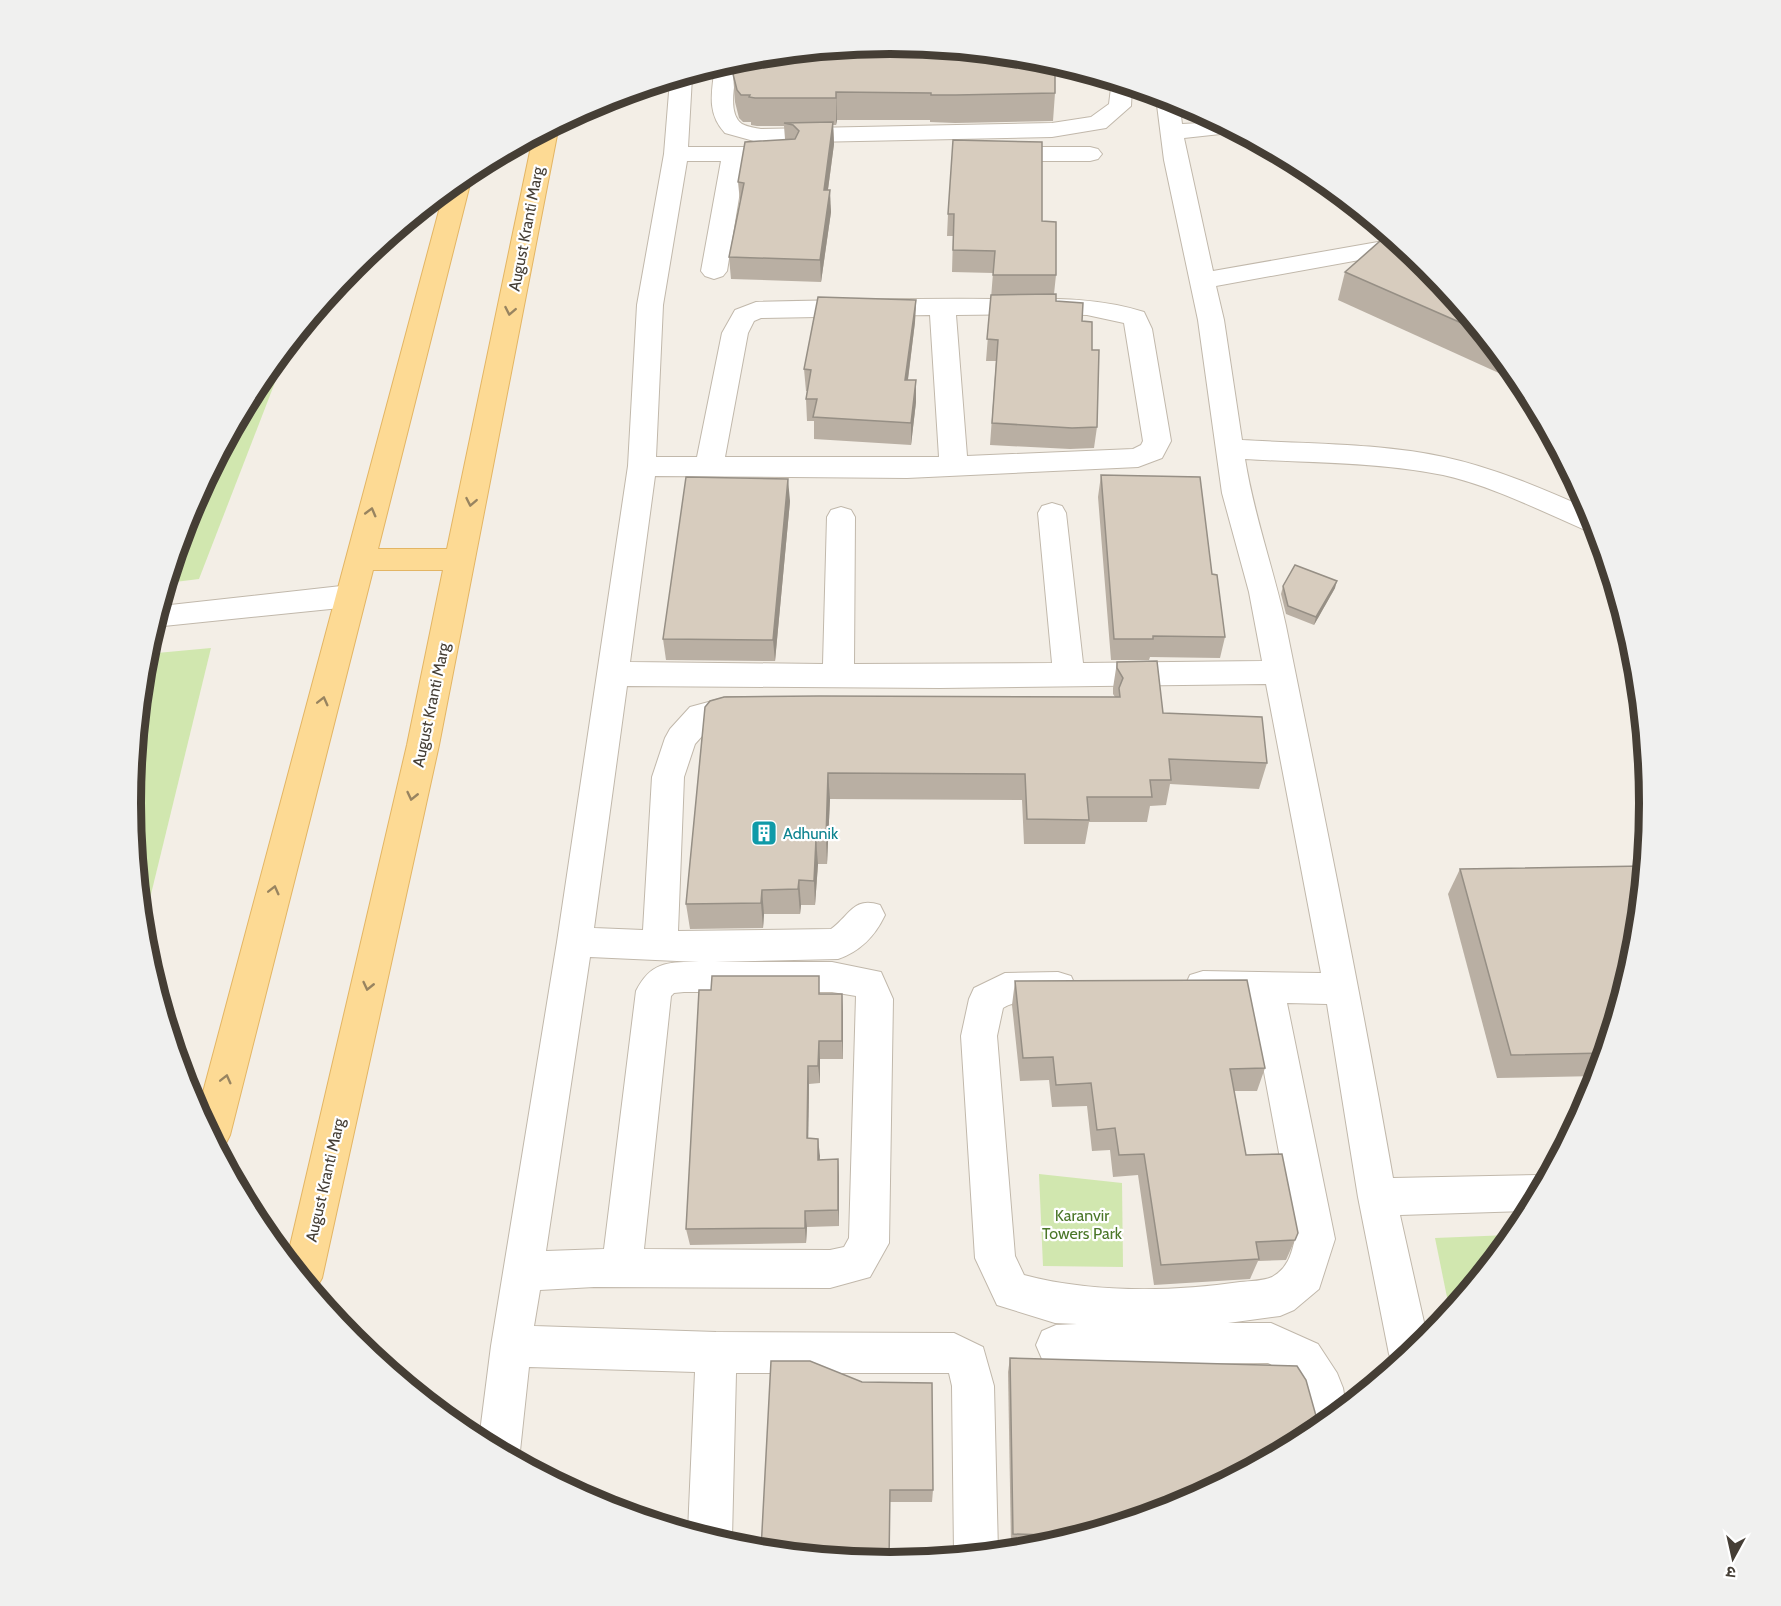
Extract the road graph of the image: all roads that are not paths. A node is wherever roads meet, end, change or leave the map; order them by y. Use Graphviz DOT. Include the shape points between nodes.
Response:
graph roads {
  1 [pos="726,73"];
  2 [pos="680,85"];
  3 [pos="1121,91"];
  4 [pos="1169,108"];
  5 [pos="1217,129"];
  6 [pos="1172,132"];
  7 [pos="544,139"];
  8 [pos="676,154"];
  9 [pos="734,154"];
  10 [pos="1090,154"];
  11 [pos="455,194"];
  12 [pos="1391,247"];
  13 [pos="714,271"];
  14 [pos="1203,280"];
  15 [pos="942,306"];
  16 [pos="1231,449"];
  17 [pos="642,466"];
  18 [pos="954,466"];
  19 [pos="709,467"];
  20 [pos="1052,513"];
  21 [pos="841,517"];
  22 [pos="1583,518"];
  23 [pos="359,559"];
  24 [pos="460,560"];
  25 [pos="350,596"];
  26 [pos="165,617"];
  27 [pos="1278,672"];
  28 [pos="612,674"];
  29 [pos="1069,674"];
  30 [pos="838,676"];
  31 [pos="774,709"];
  32 [pos="868,915"];
  33 [pos="575,942"];
  34 [pos="660,944"];
  35 [pos="1170,986"];
  36 [pos="1266,986"];
  37 [pos="1088,987"];
  38 [pos="1342,989"];
  39 [pos="214,1123"];
  40 [pos="1529,1193"];
  41 [pos="1377,1197"];
  42 [pos="622,1268"];
  43 [pos="304,1269"];
  44 [pos="523,1271"];
  45 [pos="1408,1344"];
  46 [pos="1056,1345"];
  47 [pos="511,1346"];
  48 [pos="716,1352"];
  49 [pos="1326,1412"];
  50 [pos="500,1442"];
  51 [pos="710,1529"];
  52 [pos="976,1547"];
  1 -- 3 [label="street" via="722,110 728,123 761,136 1063,128 1098,123 1120,106"];
  2 -- 8 [label="street"];
  4 -- 6 [label="street"];
  5 -- 6 [label="street"];
  6 -- 14 [label="street"];
  7 -- 24 [label="main road, August Kranti Marg, one-way"];
  8 -- 9 [label="street"];
  8 -- 17 [label="street" via="650,305"];
  9 -- 10 [label="street"];
  9 -- 13 [label="street"];
  23 -- 11 [label="main road, one-way"];
  12 -- 14 [label="street"];
  14 -- 16 [label="street"];
  15 -- 18 [label="street"];
  15 -- 18 [label="street" via="1088,307 1135,318 1157,441 1152,451 1138,458"];
  15 -- 19 [label="street" via="756,310 744,316 735,333"];
  16 -- 22 [label="street" via="1394,459 1443,466 1494,480"];
  16 -- 27 [label="street" via="1236,493 1264,592"];
  17 -- 19 [label="street"];
  17 -- 28 [label="street"];
  18 -- 19 [label="street"];
  20 -- 29 [label="street"];
  21 -- 30 [label="street"];
  23 -- 24 [label="main road"];
  23 -- 25 [label="main road"];
  24 -- 43 [label="main road, August Kranti Marg, one-way" via="423,745"];
  25 -- 26 [label="street"];
  39 -- 25 [label="main road, one-way"];
  27 -- 29 [label="street"];
  27 -- 38 [label="street"];
  28 -- 30 [label="street"];
  28 -- 33 [label="street"];
  29 -- 30 [label="street"];
  31 -- 34 [label="street" via="728,709 701,716 681,738 668,777"];
  32 -- 34 [label="street" via="857,930 838,944"];
  33 -- 34 [label="street"];
  33 -- 44 [label="street"];
  35 -- 36 [label="street"];
  36 -- 37 [label="street" via="1315,1239 1305,1275 1280,1296 1217,1305 1118,1308 1055,1303 1011,1291 995,1258 979,1036 987,999 1005,988"];
  36 -- 38 [label="street"];
  38 -- 41 [label="street"];
  40 -- 41 [label="street"];
  41 -- 45 [label="street"];
  42 -- 42 [label="street" via="830,1269 856,1263 869,1244 876,999 868,983 832,977 664,979 654,991"];
  42 -- 44 [label="street"];
  44 -- 47 [label="street"];
  46 -- 49 [label="street" via="1271,1342 1303,1359 1322,1388"];
  47 -- 48 [label="street"];
  47 -- 50 [label="street"];
  48 -- 51 [label="street"];
  48 -- 52 [label="street" via="954,1353 968,1362 973,1386"];
}
